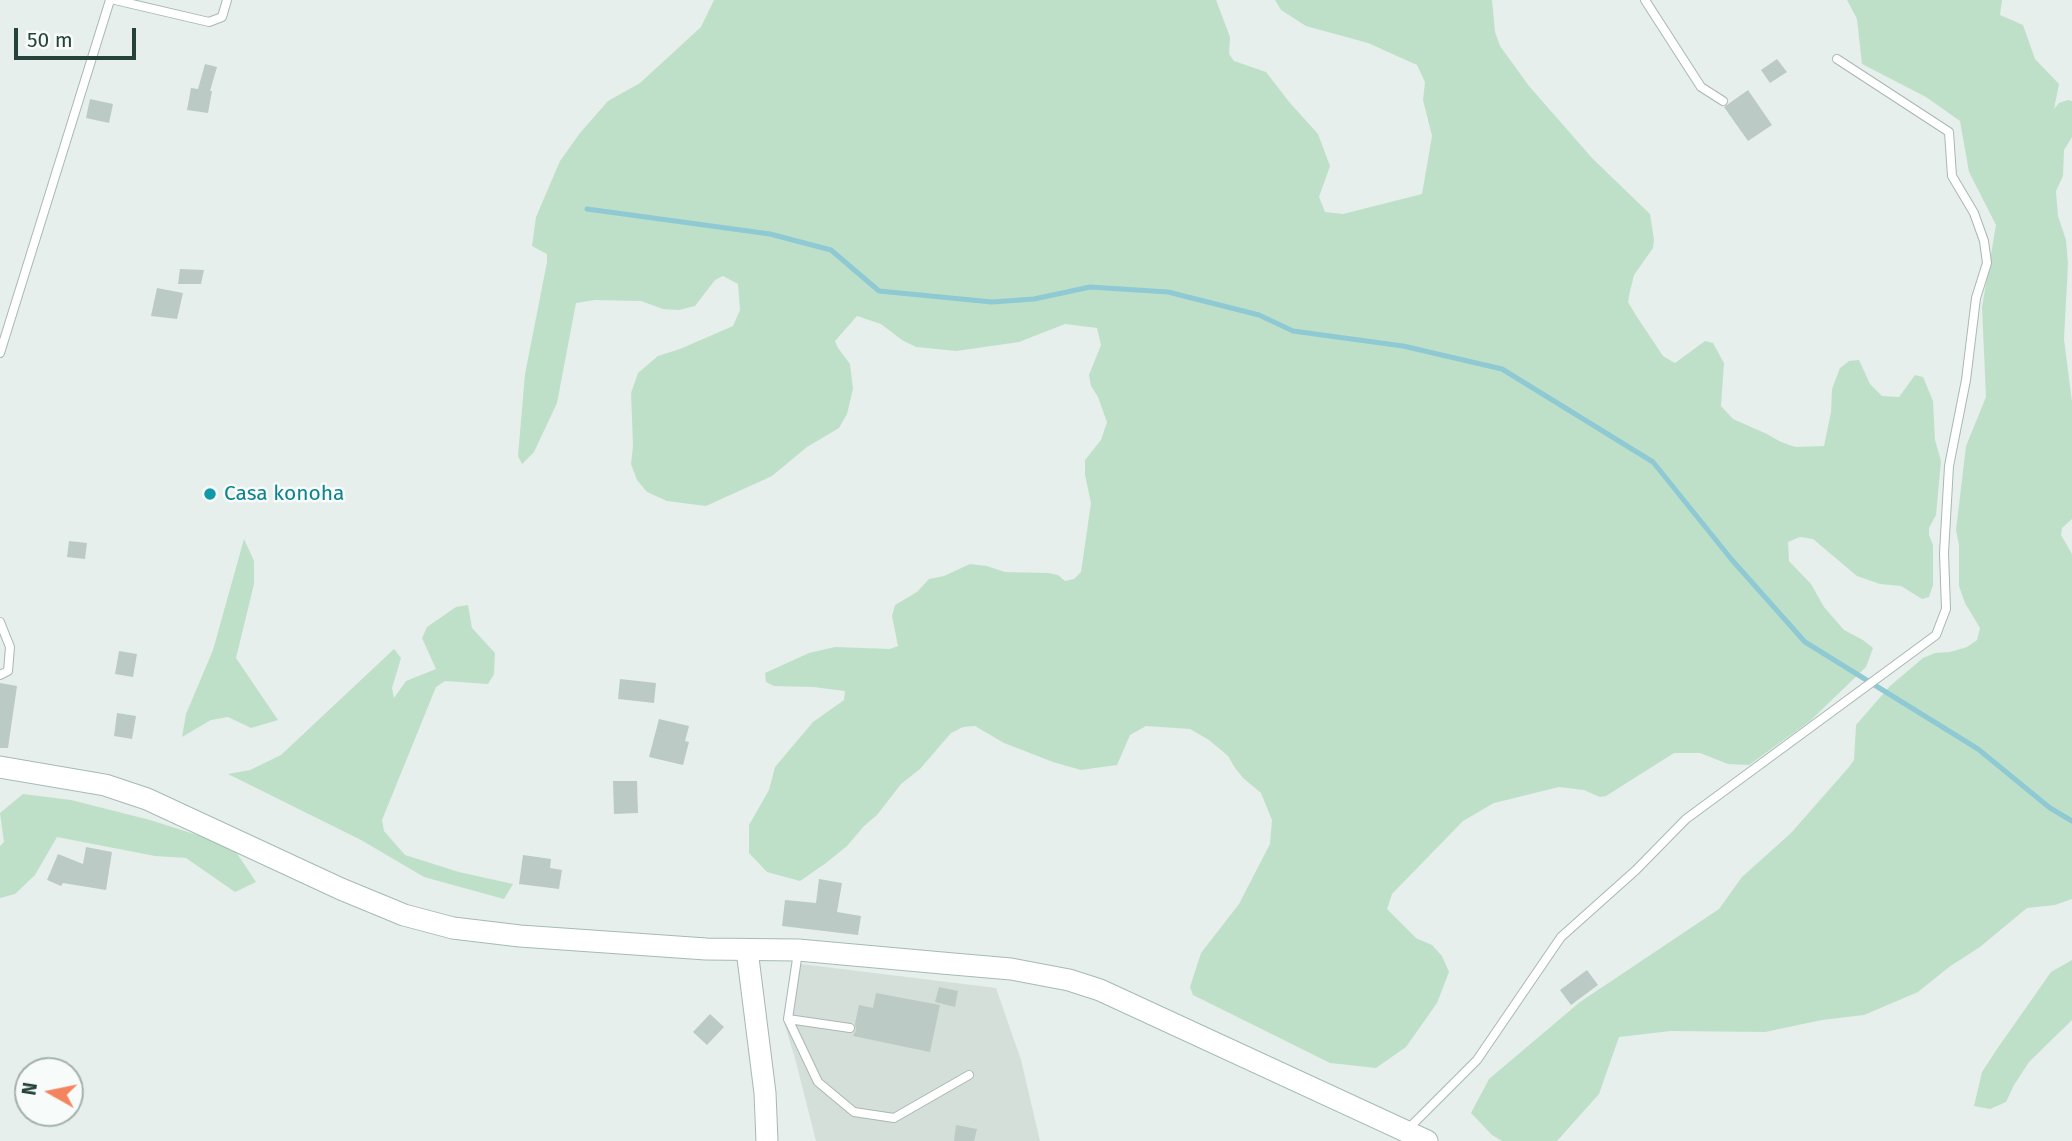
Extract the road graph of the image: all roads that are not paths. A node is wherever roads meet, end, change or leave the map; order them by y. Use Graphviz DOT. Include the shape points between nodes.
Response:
graph roads {
  1 [pos="110,0"];
  2 [pos="116,0"];
  3 [pos="227,0"];
  4 [pos="1645,0"];
  5 [pos="1837,59"];
  6 [pos="1723,101"];
  7 [pos="0,353"];
  8 [pos="0,622"];
  9 [pos="0,675"];
  10 [pos="0,767"];
  11 [pos="747,950"];
  12 [pos="798,950"];
  13 [pos="789,1019"];
  14 [pos="850,1028"];
  15 [pos="970,1075"];
  16 [pos="1406,1131"];
  17 [pos="766,1141"];
  18 [pos="1427,1141"];
  1 -- 7 [label="lane"];
  2 -- 3 [label="lane" via="209,22 222,17"];
  4 -- 6 [label="lane" via="1701,87"];
  5 -- 16 [label="lane" via="1949,132 1952,176 1984,241 1987,263 1976,298 1949,466 1946,609 1936,635 1686,819 1561,937 1477,1060"];
  8 -- 9 [label="lane" via="10,647 8,671"];
  10 -- 11 [label="main road" via="105,785 147,799 341,889 404,915 453,928"];
  11 -- 12 [label="main road"];
  11 -- 17 [label="main road" via="765,1093"];
  12 -- 13 [label="lane"];
  12 -- 16 [label="main road" via="1011,969 1069,980 1100,990"];
  13 -- 14 [label="lane"];
  13 -- 15 [label="lane" via="818,1082 854,1112 894,1118"];
  16 -- 18 [label="main road"];
}
